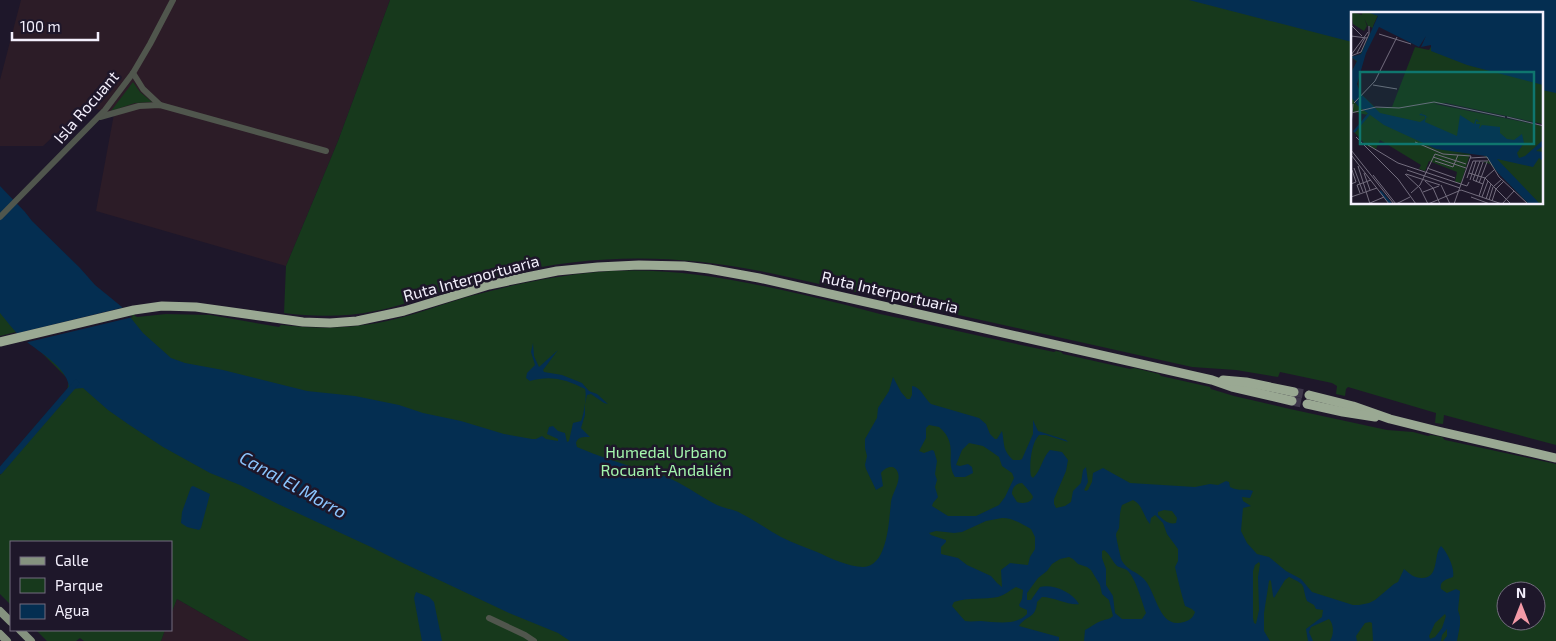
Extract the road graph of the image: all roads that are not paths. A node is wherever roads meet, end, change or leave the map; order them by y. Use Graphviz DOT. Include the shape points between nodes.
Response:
graph roads {
  1 [pos="173,0"];
  2 [pos="133,73"];
  3 [pos="160,105"];
  4 [pos="99,117"];
  5 [pos="326,150"];
  6 [pos="0,217"];
  7 [pos="0,342"];
  8 [pos="1293,396"];
  9 [pos="1308,400"];
  10 [pos="1556,458"];
  11 [pos="0,611"];
  12 [pos="489,618"];
  13 [pos="10,621"];
  14 [pos="21,631"];
  15 [pos="0,634"];
  16 [pos="7,641"];
  17 [pos="31,641"];
  18 [pos="534,641"];
  1 -- 2 [label="street, Isla Rocuant"];
  2 -- 3 [label="street" via="143,89"];
  2 -- 4 [label="street, Isla Rocuant"];
  3 -- 4 [label="street" via="139,106"];
  3 -- 5 [label="street"];
  4 -- 6 [label="street, Isla Rocuant"];
  7 -- 8 [label="highway, Ruta Interportuaria" via="162,306 208,308 293,321 344,322 396,313 489,285 548,273 620,265 684,266 759,278 1212,380 1246,382"];
  9 -- 10 [label="highway" via="1353,406 1438,431"];
  11 -- 13 [label="main road"];
  12 -- 18 [label="street"];
  14 -- 17 [label="main road"];
  15 -- 16 [label="main road"];
}
